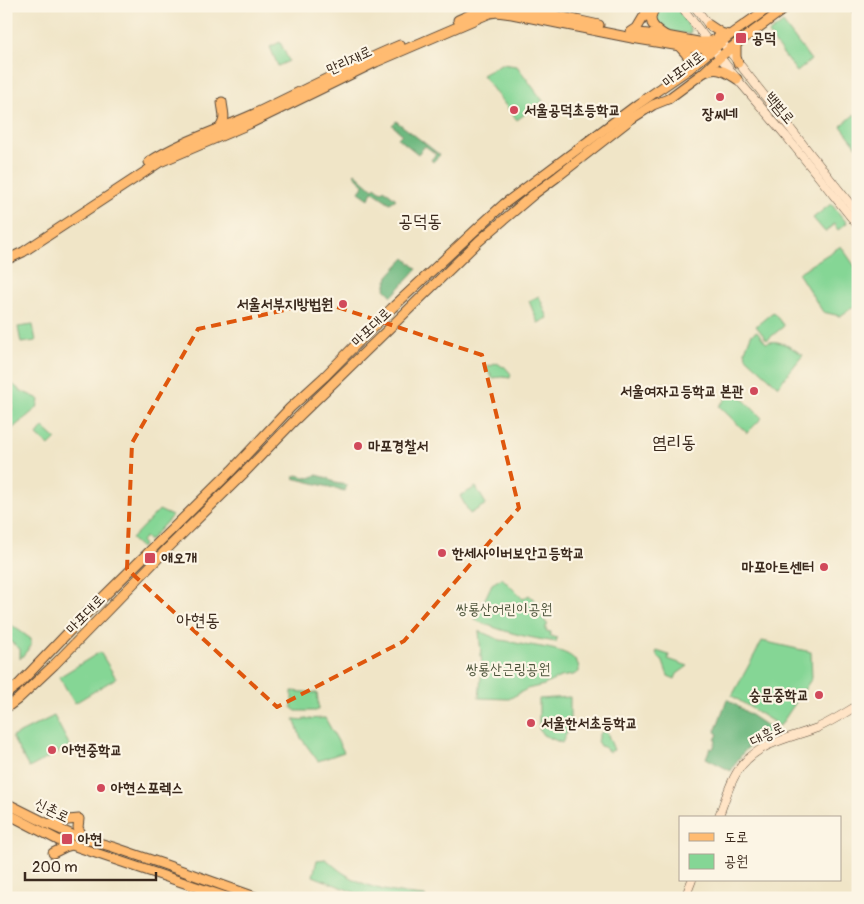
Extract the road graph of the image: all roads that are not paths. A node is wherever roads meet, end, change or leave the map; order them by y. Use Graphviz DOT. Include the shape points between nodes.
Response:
graph roads {
  1 [pos="512,6"];
  2 [pos="650,6"];
  3 [pos="656,6"];
  4 [pos="681,6"];
  5 [pos="694,6"];
  6 [pos="771,6"];
  7 [pos="788,6"];
  8 [pos="853,6"];
  9 [pos="486,10"];
  10 [pos="858,12"];
  11 [pos="709,25"];
  12 [pos="631,32"];
  13 [pos="730,35"];
  14 [pos="666,36"];
  15 [pos="722,44"];
  16 [pos="679,46"];
  17 [pos="720,57"];
  18 [pos="738,63"];
  19 [pos="689,68"];
  20 [pos="703,73"];
  21 [pos="737,79"];
  22 [pos="222,102"];
  23 [pos="221,132"];
  24 [pos="858,214"];
  25 [pos="858,226"];
  26 [pos="6,255"];
  27 [pos="6,260"];
  28 [pos="357,343"];
  29 [pos="365,352"];
  30 [pos="6,694"];
  31 [pos="858,705"];
  32 [pos="6,708"];
  33 [pos="6,802"];
  34 [pos="6,813"];
  35 [pos="719,816"];
  36 [pos="48,824"];
  37 [pos="49,835"];
  38 [pos="84,839"];
  39 [pos="72,845"];
  40 [pos="691,882"];
  41 [pos="228,898"];
  42 [pos="258,898"];
  43 [pos="685,898"];
  1 -- 12 [label="main road"];
  2 -- 12 [label="main road"];
  3 -- 14 [label="main road" via="651,24"];
  4 -- 15 [label="main road"];
  5 -- 11 [label="main road"];
  6 -- 13 [label="main road, 마포대로"];
  7 -- 15 [label="main road, 마포대로"];
  8 -- 10 [label="main road"];
  9 -- 16 [label="main road, 만리재로"];
  9 -- 23 [label="main road, 만리재로"];
  11 -- 13 [label="main road"];
  11 -- 15 [label="main road"];
  12 -- 14 [label="main road"];
  13 -- 15 [label="main road, 마포대로"];
  14 -- 15 [label="main road"];
  15 -- 16 [label="main road, 만리재로" via="692,48"];
  15 -- 17 [label="main road, 마포대로"];
  15 -- 18 [label="main road"];
  15 -- 19 [label="main road, 마포대로"];
  16 -- 19 [label="main road" via="690,58"];
  17 -- 20 [label="main road, 마포대로"];
  17 -- 21 [label="main road, 백범로"];
  18 -- 24 [label="main road, 백범로"];
  19 -- 28 [label="main road, 마포대로" via="504,204"];
  20 -- 21 [label="main road" via="710,69 723,70"];
  20 -- 29 [label="main road, 마포대로" via="668,99 631,119 534,194 473,247"];
  21 -- 25 [label="main road, 백범로"];
  22 -- 23 [label="main road" via="225,117"];
  23 -- 26 [label="main road, 만리재로" via="160,155"];
  23 -- 27 [label="main road, 만리재로" via="160,162"];
  28 -- 29 [label="main road"];
  28 -- 30 [label="main road, 마포대로"];
  29 -- 32 [label="main road, 마포대로" via="54,665"];
  31 -- 35 [label="main road, 대흥로" via="820,727 763,748 750,758 735,776"];
  33 -- 36 [label="main road, 신촌로"];
  34 -- 37 [label="main road, 신촌로"];
  36 -- 38 [label="main road, 신촌로"];
  36 -- 38 [label="main road" via="79,819 78,828"];
  37 -- 39 [label="main road, 신촌로"];
  37 -- 39 [label="main road" via="55,846 54,852"];
  38 -- 42 [label="main road, 신촌로"];
  39 -- 41 [label="main road, 신촌로"];
  40 -- 43 [label="main road"];
}
